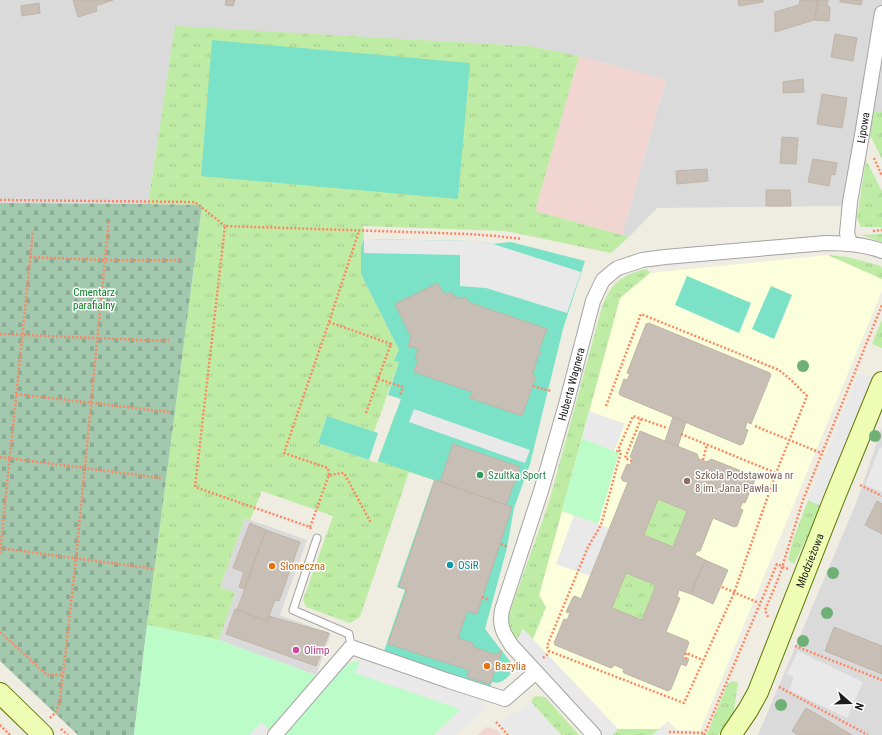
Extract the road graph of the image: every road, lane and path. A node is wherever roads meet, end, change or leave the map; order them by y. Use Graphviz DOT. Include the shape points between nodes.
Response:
graph roads {
  1 [pos="882,13"];
  2 [pos="879,47"];
  3 [pos="0,200"];
  4 [pos="109,219"];
  5 [pos="225,226"];
  6 [pos="33,231"];
  7 [pos="360,231"];
  8 [pos="522,239"];
  9 [pos="850,243"];
  10 [pos="882,251"];
  11 [pos="30,257"];
  12 [pos="105,260"];
  13 [pos="180,260"];
  14 [pos="882,305"];
  15 [pos="329,322"];
  16 [pos="0,334"];
  17 [pos="23,335"];
  18 [pos="98,338"];
  19 [pos="170,341"];
  20 [pos="378,380"];
  21 [pos="882,382"];
  22 [pos="533,386"];
  23 [pos="551,391"];
  24 [pos="16,394"];
  25 [pos="400,395"];
  26 [pos="92,403"];
  27 [pos="606,406"];
  28 [pos="169,412"];
  29 [pos="366,413"];
  30 [pos="641,419"];
  31 [pos="755,426"];
  32 [pos="667,428"];
  33 [pos="682,434"];
  34 [pos="789,440"];
  35 [pos="707,444"];
  36 [pos="618,449"];
  37 [pos="616,452"];
  38 [pos="821,453"];
  39 [pos="0,457"];
  40 [pos="10,459"];
  41 [pos="703,460"];
  42 [pos="632,461"];
  43 [pos="84,468"];
  44 [pos="776,473"];
  45 [pos="328,475"];
  46 [pos="161,478"];
  47 [pos="860,485"];
  48 [pos="882,496"];
  49 [pos="371,524"];
  50 [pos="310,528"];
  51 [pos="317,538"];
  52 [pos="0,548"];
  53 [pos="0,552"];
  54 [pos="76,558"];
  55 [pos="155,569"];
  56 [pos="722,588"];
  57 [pos="734,593"];
  58 [pos="759,604"];
  59 [pos="0,632"];
  60 [pos="795,646"];
  61 [pos="351,647"];
  62 [pos="686,659"];
  63 [pos="703,660"];
  64 [pos="536,672"];
  65 [pos="63,674"];
  66 [pos="882,680"];
  67 [pos="778,687"];
  68 [pos="0,693"];
  69 [pos="496,722"];
  70 [pos="0,725"];
  71 [pos="47,727"];
  72 [pos="669,732"];
  73 [pos="704,734"];
  74 [pos="10,735"];
  75 [pos="275,735"];
  76 [pos="508,735"];
  77 [pos="594,735"];
  78 [pos="731,735"];
  79 [pos="868,735"];
  1 -- 2 [label="street, Lipowa"];
  2 -- 9 [label="street, Lipowa" via="850,202 847,233"];
  3 -- 5 [label="path" via="195,202"];
  4 -- 12 [label="path"];
  5 -- 7 [label="path"];
  5 -- 50 [label="path" via="195,487"];
  6 -- 11 [label="path"];
  7 -- 8 [label="path"];
  7 -- 15 [label="path"];
  9 -- 10 [label="street, Huberta Wagnera"];
  9 -- 64 [label="street, Huberta Wagnera" via="826,242 642,260 615,270 603,280 593,301 541,491 500,619 512,646"];
  11 -- 12 [label="path"];
  11 -- 17 [label="path"];
  12 -- 13 [label="path"];
  12 -- 18 [label="path"];
  14 -- 38 [label="path"];
  15 -- 20 [label="path" via="392,344"];
  15 -- 45 [label="path" via="284,453 328,468"];
  16 -- 17 [label="path"];
  17 -- 18 [label="path"];
  17 -- 24 [label="path"];
  18 -- 19 [label="path"];
  18 -- 26 [label="path"];
  20 -- 25 [label="path" via="403,387"];
  20 -- 29 [label="path"];
  21 -- 78 [label="street, Młodzieżowa" via="758,692"];
  22 -- 23 [label="path"];
  24 -- 26 [label="path"];
  24 -- 40 [label="path"];
  26 -- 28 [label="path"];
  26 -- 43 [label="path"];
  27 -- 34 [label="path" via="641,314 779,370 792,380 807,396"];
  30 -- 32 [label="path"];
  30 -- 36 [label="path" via="634,416"];
  30 -- 42 [label="path" via="625,458"];
  31 -- 34 [label="path"];
  33 -- 35 [label="path"];
  34 -- 38 [label="path"];
  34 -- 44 [label="path"];
  35 -- 41 [label="path"];
  35 -- 44 [label="path"];
  36 -- 37 [label="path"];
  36 -- 63 [label="path" via="621,452 601,525 579,568 547,646 549,651 684,703"];
  38 -- 58 [label="path" via="782,567 777,564"];
  39 -- 40 [label="path"];
  40 -- 43 [label="path"];
  40 -- 52 [label="path"];
  43 -- 46 [label="path"];
  43 -- 54 [label="path"];
  44 -- 57 [label="path"];
  45 -- 49 [label="path" via="344,473"];
  45 -- 50 [label="path"];
  47 -- 48 [label="path"];
  50 -- 51 [label="path"];
  51 -- 61 [label="lane" via="293,610 349,634"];
  52 -- 53 [label="path"];
  52 -- 54 [label="path"];
  54 -- 55 [label="path"];
  54 -- 65 [label="path"];
  56 -- 57 [label="path"];
  57 -- 58 [label="path"];
  57 -- 63 [label="path"];
  58 -- 73 [label="path"];
  59 -- 65 [label="path" via="47,675"];
  60 -- 66 [label="path"];
  61 -- 64 [label="street" via="505,699"];
  61 -- 75 [label="street"];
  62 -- 63 [label="path" via="686,653"];
  64 -- 77 [label="street, Huberta Wagnera"];
  65 -- 71 [label="path" via="59,705"];
  67 -- 79 [label="path"];
  68 -- 71 [label="street"];
  69 -- 76 [label="path"];
  70 -- 74 [label="path"];
  72 -- 73 [label="path"];
}
